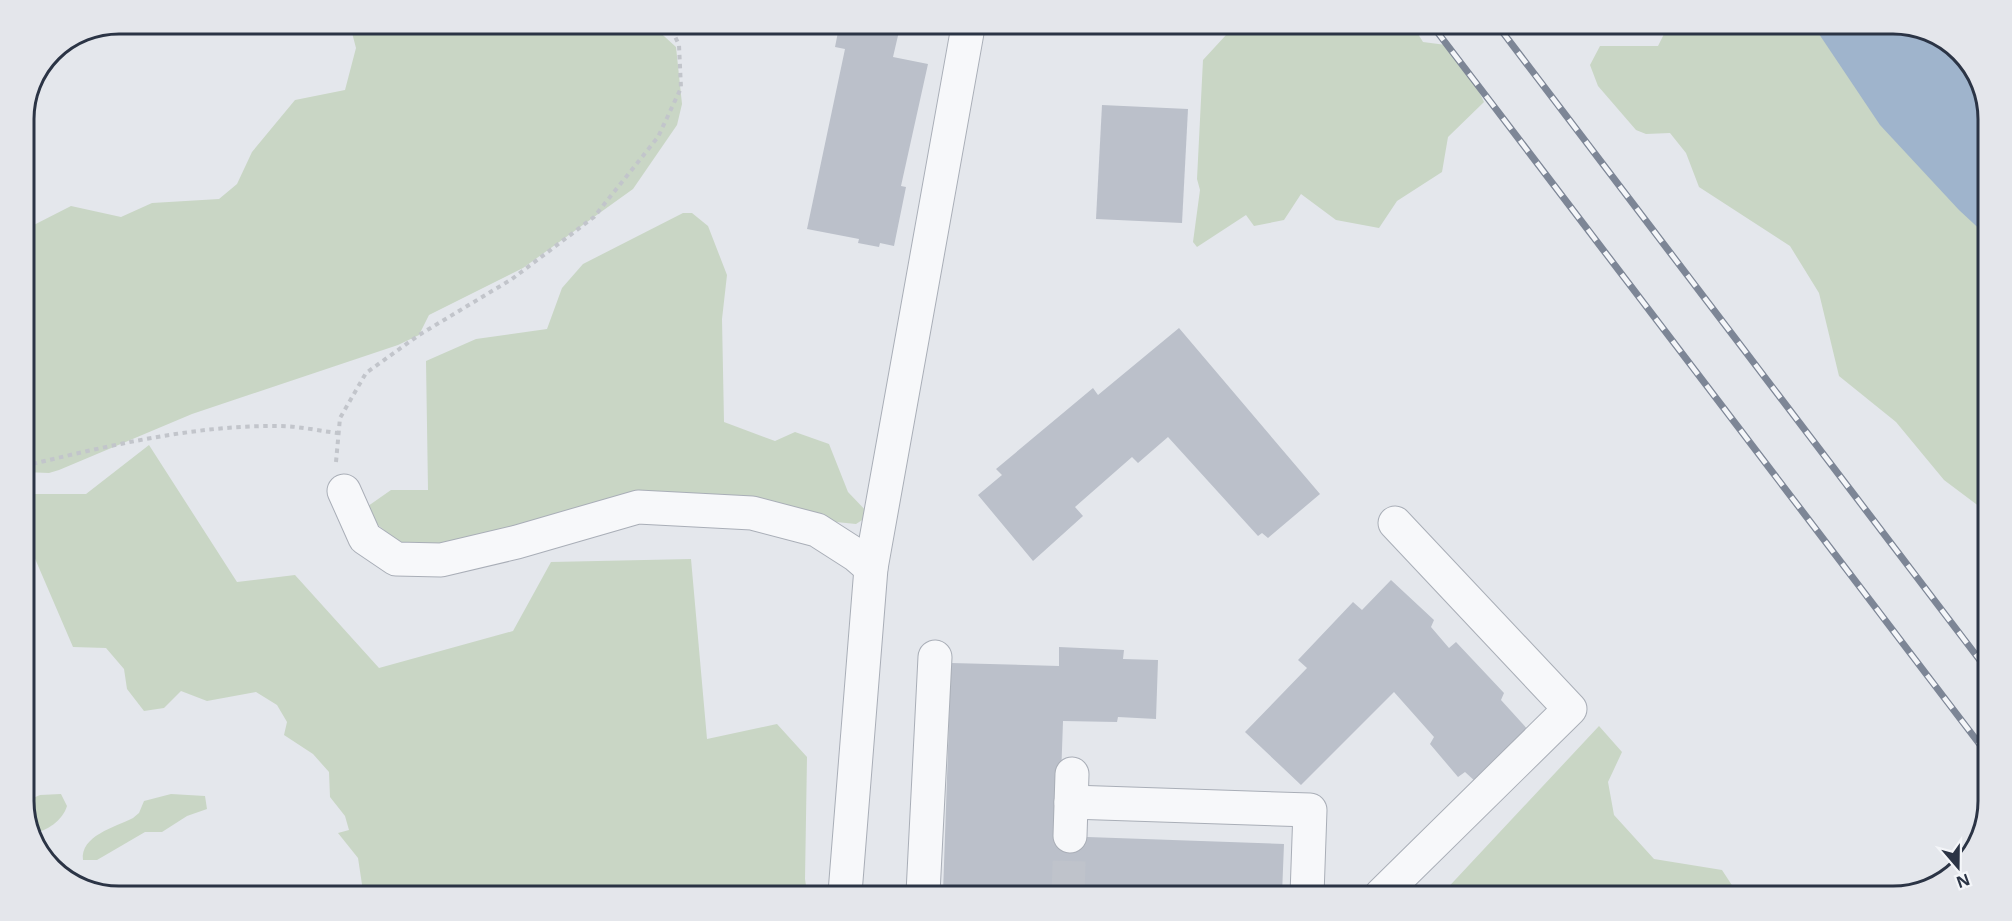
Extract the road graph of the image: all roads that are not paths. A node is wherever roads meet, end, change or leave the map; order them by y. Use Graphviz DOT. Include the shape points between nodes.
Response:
graph roads {
  1 [pos="967,35"];
  2 [pos="344,491"];
  3 [pos="1395,523"];
  4 [pos="871,568"];
  5 [pos="935,657"];
  6 [pos="1070,836"];
  7 [pos="846,886"];
  8 [pos="923,886"];
  9 [pos="1307,886"];
  10 [pos="1390,886"];
  1 -- 4 [label="lane"];
  2 -- 4 [label="lane" via="365,538 396,559 441,560 638,507 752,513 817,530"];
  3 -- 10 [label="lane" via="1570,709"];
  4 -- 7 [label="lane"];
  5 -- 8 [label="lane"];
  6 -- 9 [label="lane" via="1072,788 1310,810"];
}
